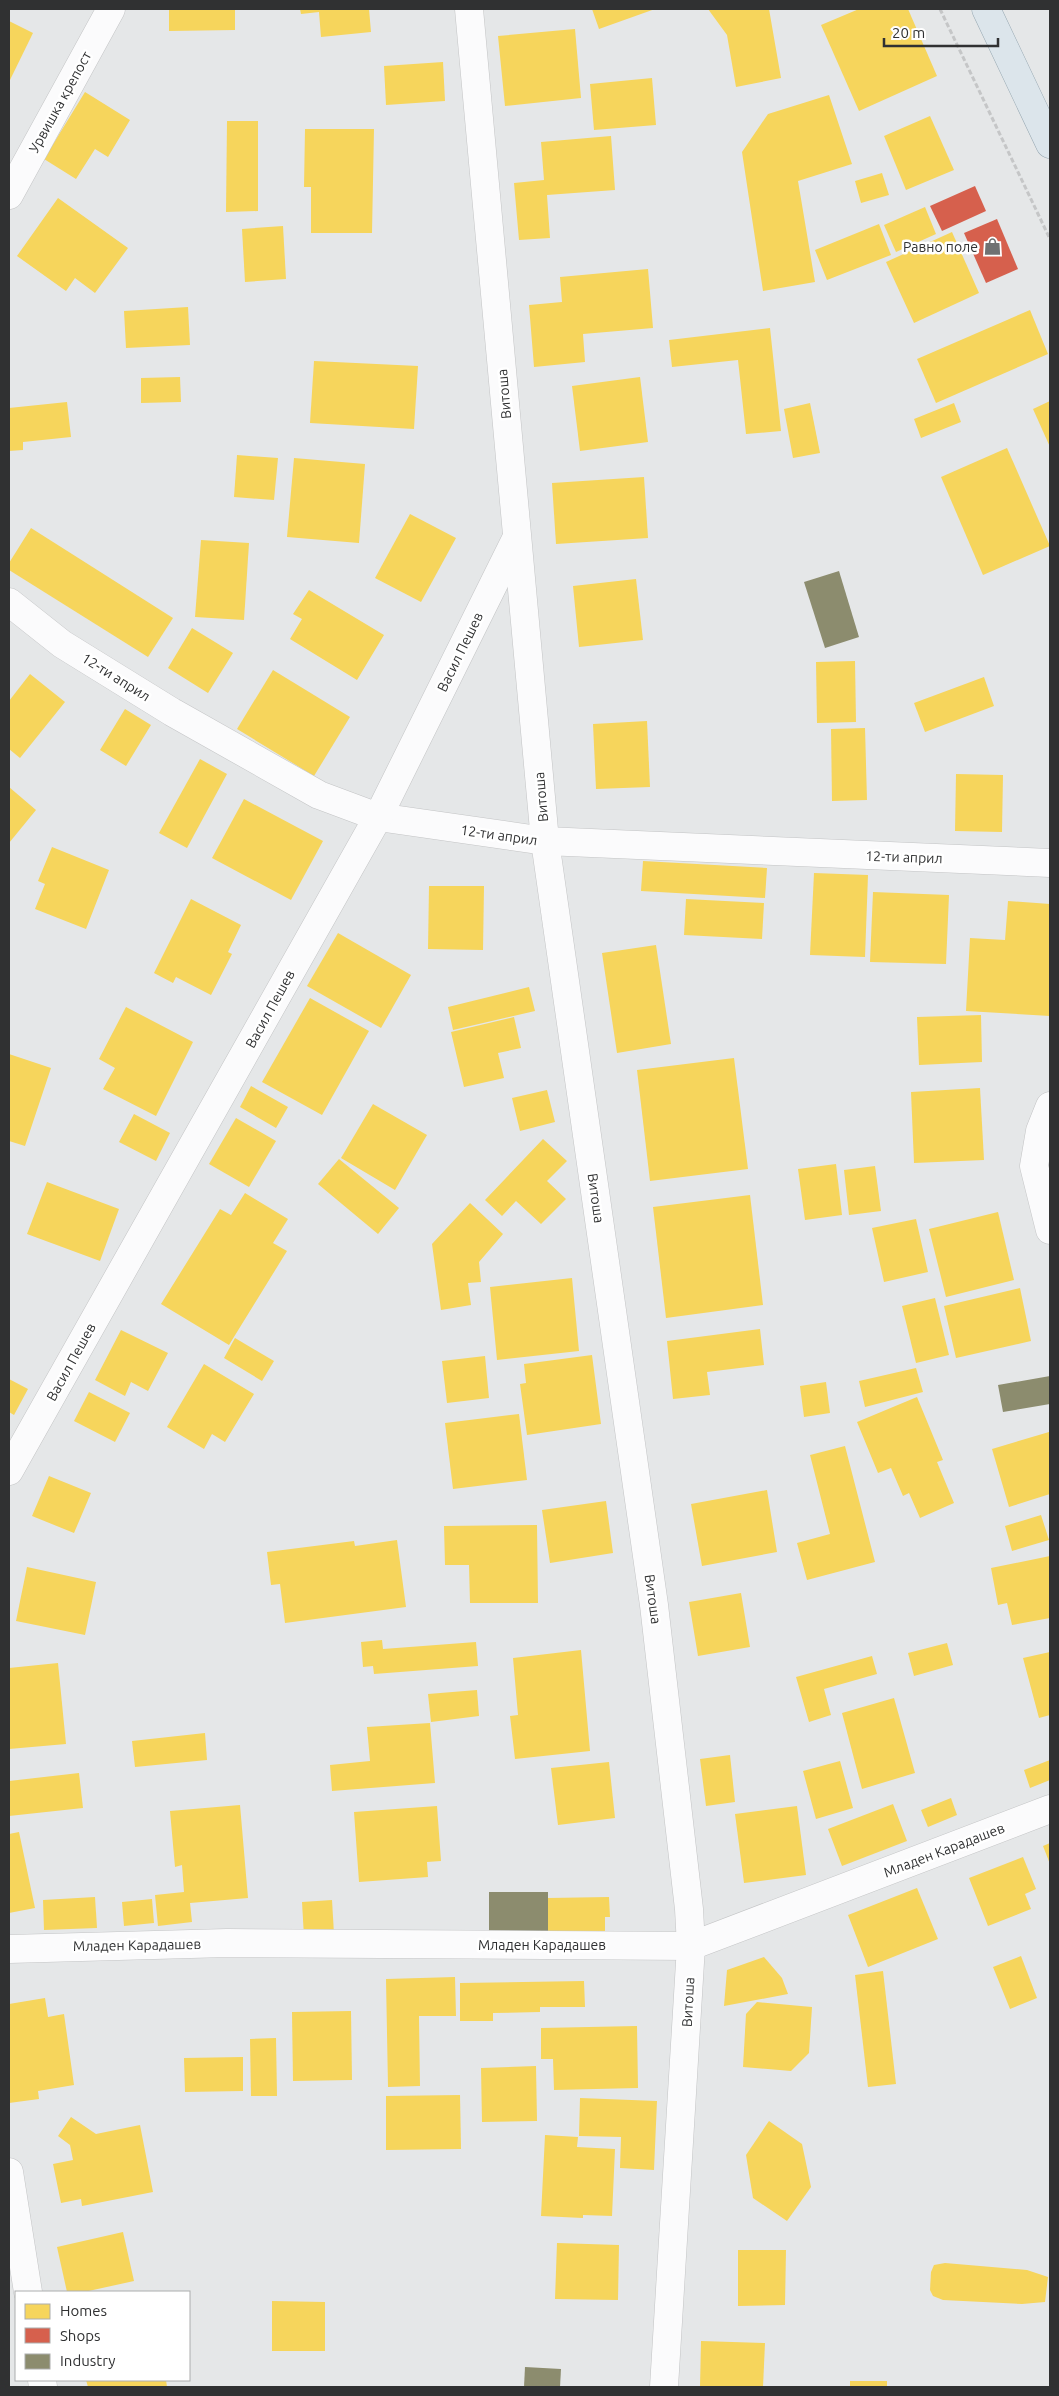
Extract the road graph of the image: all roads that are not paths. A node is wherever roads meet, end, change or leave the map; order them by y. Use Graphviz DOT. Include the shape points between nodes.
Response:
graph roads {
  1 [pos="110,9"];
  2 [pos="469,9"];
  3 [pos="986,9"];
  4 [pos="1050,144"];
  5 [pos="9,195"];
  6 [pos="516,538"];
  7 [pos="9,602"];
  8 [pos="378,818"];
  9 [pos="545,841"];
  10 [pos="1050,863"];
  11 [pos="1050,1106"];
  12 [pos="1050,1230"];
  13 [pos="9,1472"];
  14 [pos="1050,1809"];
  15 [pos="691,1946"];
  16 [pos="9,1948"];
  17 [pos="9,2172"];
  18 [pos="28,2291"];
  19 [pos="664,2387"];
  1 -- 5 [label="street, Урвишка крепост"];
  2 -- 6 [label="street, Витоша"];
  3 -- 4 [label="main road"];
  6 -- 8 [label="street, Васил Пешев"];
  6 -- 9 [label="street, Витоша"];
  7 -- 8 [label="street, 12-ти април" via="62,644 172,712 319,795"];
  8 -- 9 [label="street, 12-ти април"];
  8 -- 13 [label="street, Васил Пешев"];
  9 -- 10 [label="street, 12-ти април"];
  9 -- 15 [label="street, Витоша" via="654,1605 690,1909"];
  11 -- 12 [label="street" via="1040,1131 1034,1166"];
  14 -- 15 [label="street, Младен Карадашев"];
  15 -- 16 [label="street, Младен Карадашев" via="226,1943"];
  15 -- 19 [label="street, Витоша"];
  17 -- 18 [label="street"];
}
